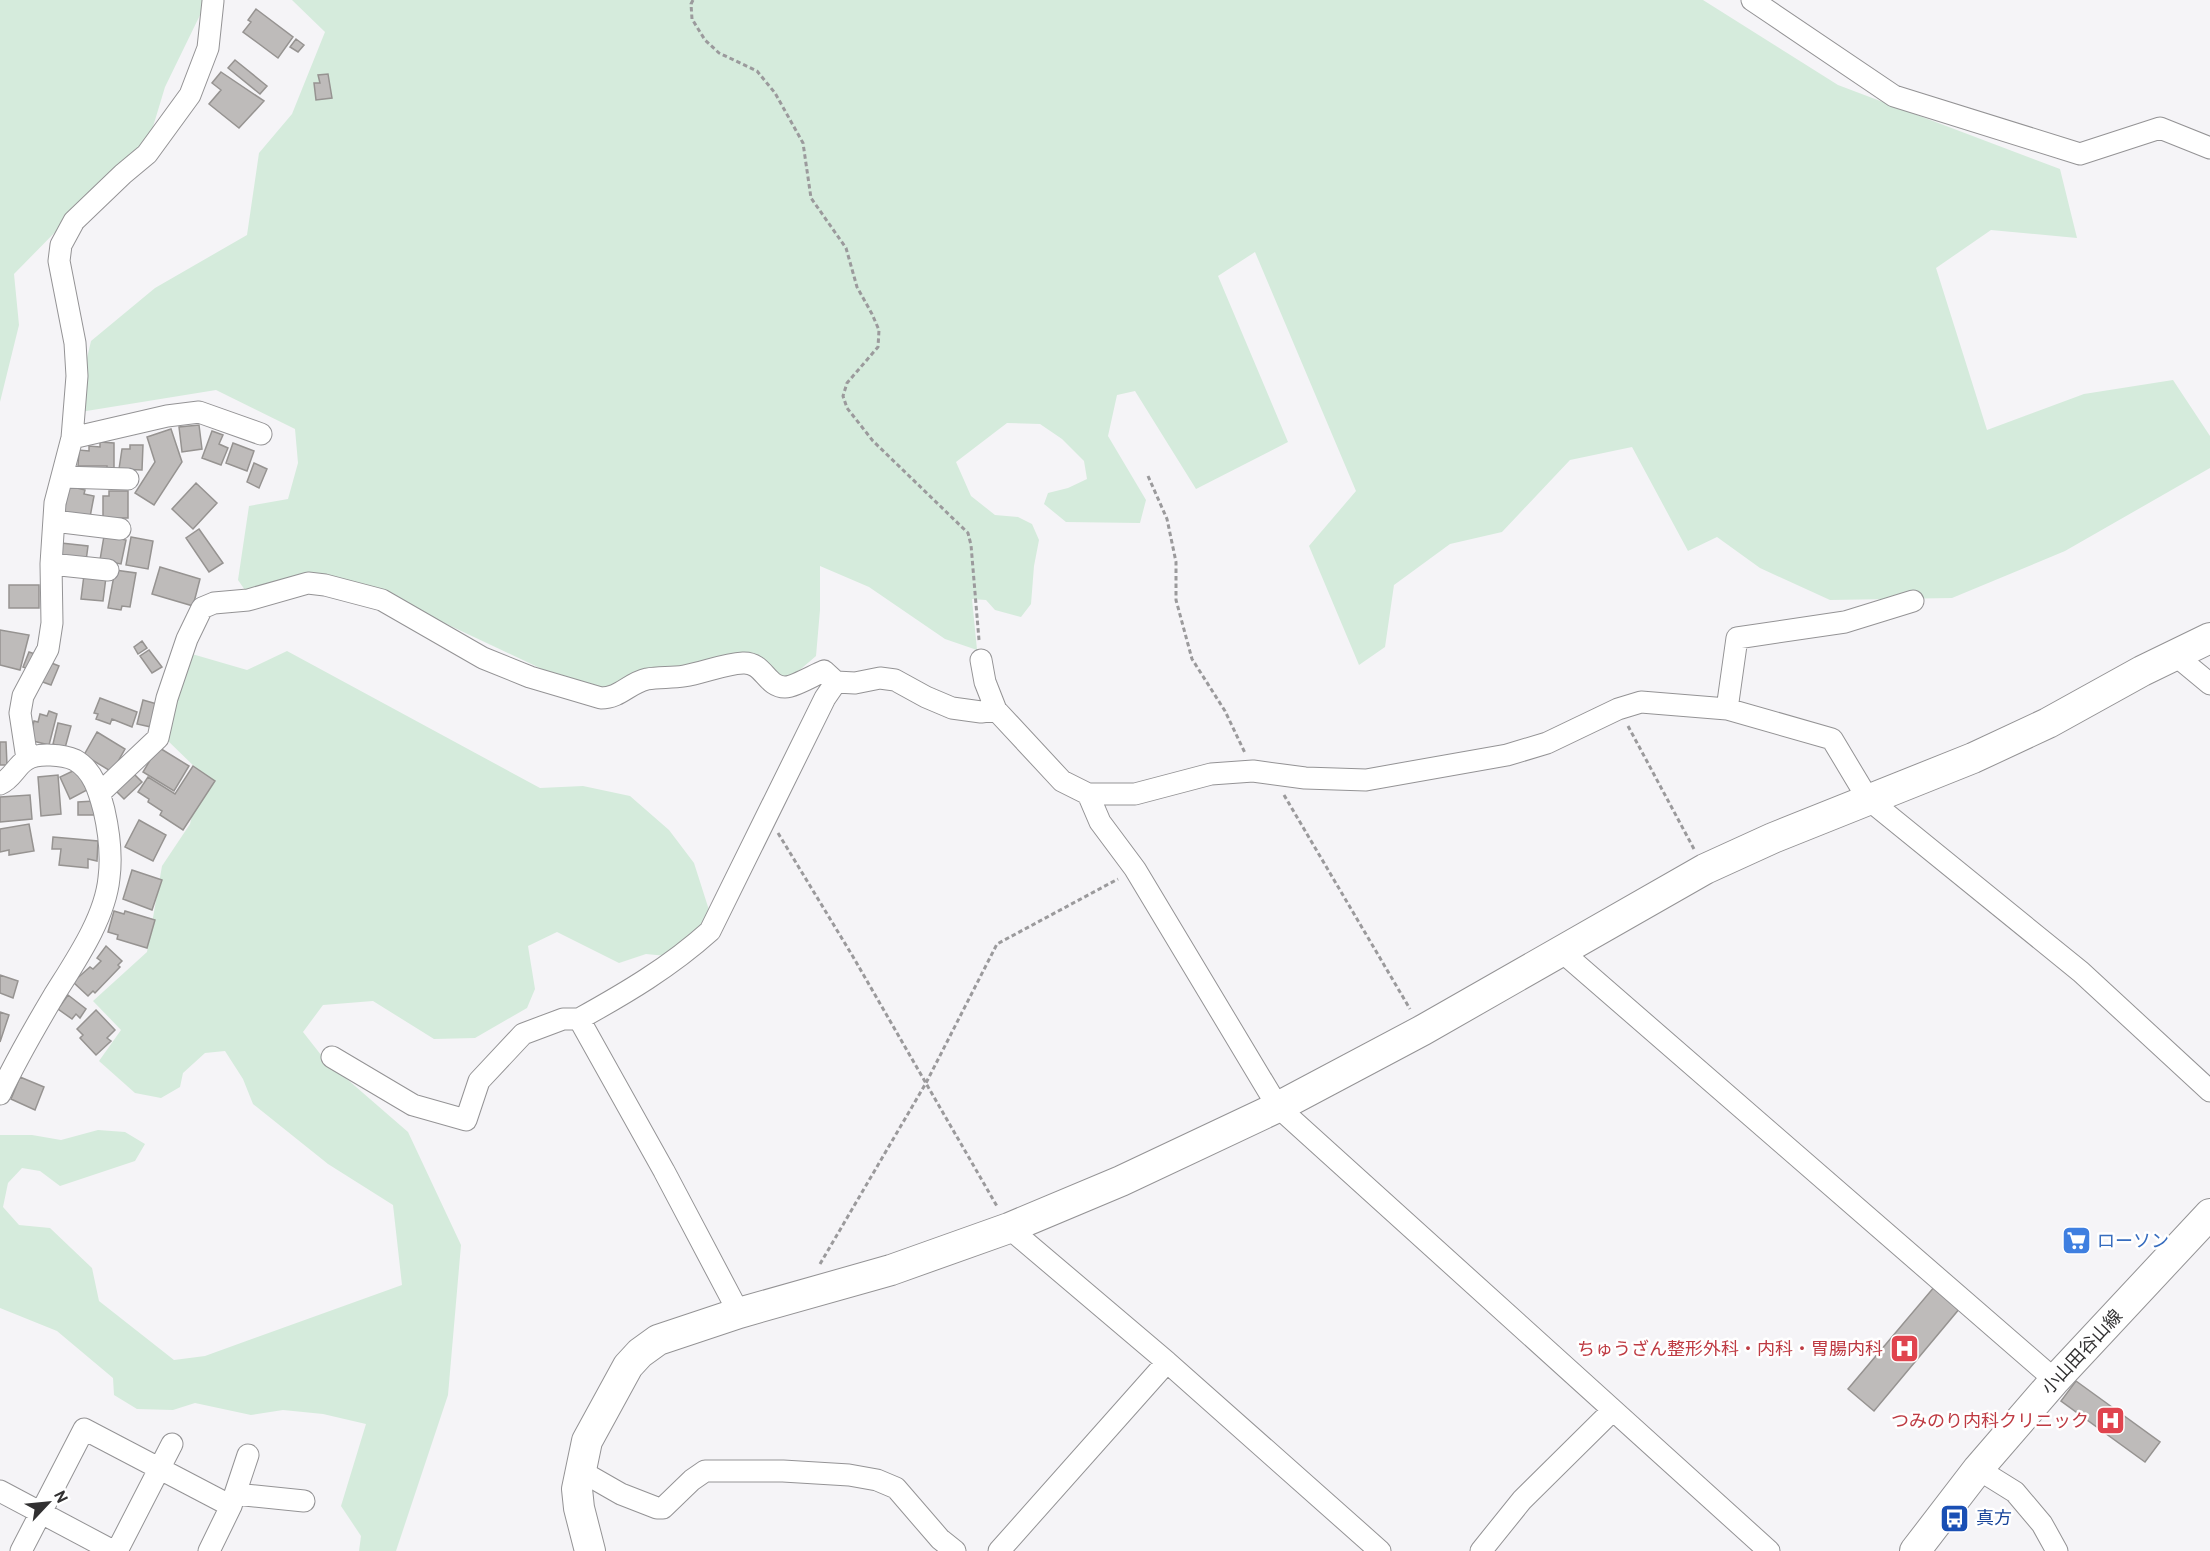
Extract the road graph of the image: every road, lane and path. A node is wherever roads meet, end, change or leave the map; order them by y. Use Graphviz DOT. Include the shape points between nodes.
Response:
graph roads {
  1 [pos="693,0"];
  2 [pos="1752,0"];
  3 [pos="213,1"];
  4 [pos="2210,148"];
  5 [pos="261,434"];
  6 [pos="72,438"];
  7 [pos="1148,476"];
  8 [pos="62,477"];
  9 [pos="128,479"];
  10 [pos="54,521"];
  11 [pos="120,529"];
  12 [pos="51,564"];
  13 [pos="108,570"];
  14 [pos="1913,601"];
  15 [pos="2210,638"];
  16 [pos="2175,655"];
  17 [pos="981,660"];
  18 [pos="836,682"];
  19 [pos="2210,684"];
  20 [pos="1618,709"];
  21 [pos="1728,709"];
  22 [pos="996,710"];
  23 [pos="27,759"];
  24 [pos="1262,772"];
  25 [pos="0,784"];
  26 [pos="100,793"];
  27 [pos="1088,794"];
  28 [pos="1868,799"];
  29 [pos="768,816"];
  30 [pos="1135,869"];
  31 [pos="1705,869"];
  32 [pos="1560,950"];
  33 [pos="579,1019"];
  34 [pos="1423,1030"];
  35 [pos="333,1057"];
  36 [pos="926,1083"];
  37 [pos="2210,1091"];
  38 [pos="0,1094"];
  39 [pos="1278,1107"];
  40 [pos="2210,1214"];
  41 [pos="1009,1228"];
  42 [pos="819,1266"];
  43 [pos="739,1312"];
  44 [pos="1167,1362"];
  45 [pos="2055,1380"];
  46 [pos="1612,1411"];
  47 [pos="172,1444"];
  48 [pos="248,1455"];
  49 [pos="159,1469"];
  50 [pos="1978,1469"];
  51 [pos="579,1470"];
  52 [pos="0,1491"];
  53 [pos="233,1500"];
  54 [pos="304,1501"];
  55 [pos="41,1513"];
  56 [pos="21,1551"];
  57 [pos="115,1551"];
  58 [pos="209,1551"];
  59 [pos="590,1551"];
  60 [pos="955,1551"];
  61 [pos="999,1551"];
  62 [pos="1380,1551"];
  63 [pos="1481,1551"];
  64 [pos="1769,1551"];
  65 [pos="1915,1551"];
  66 [pos="2057,1551"];
  1 -- 17 [label="path" via="692,19 705,40 757,72 775,93 803,143 811,198 846,248 857,286 879,330 878,347 847,383 843,396 847,408 873,441 968,533"];
  2 -- 4 [label="street" via="1894,96 2080,154 2160,128"];
  3 -- 6 [label="street" via="208,48 190,95 147,154 74,221 62,245 59,261 75,343 77,376"];
  5 -- 6 [label="street" via="199,412"];
  6 -- 8 [label="street"];
  7 -- 24 [label="path" via="1167,519 1176,562 1176,600 1192,659"];
  8 -- 9 [label="street"];
  8 -- 10 [label="street"];
  10 -- 11 [label="street"];
  10 -- 12 [label="street"];
  12 -- 13 [label="street"];
  12 -- 23 [label="street" via="52,623 48,648 23,696 20,713"];
  14 -- 21 [label="street" via="1845,622 1737,638"];
  15 -- 16 [label="street"];
  16 -- 19 [label="street"];
  16 -- 28 [label="street" via="2048,723 1973,758"];
  17 -- 22 [label="street"];
  18 -- 22 [label="street" via="895,680 952,708"];
  18 -- 26 [label="street" via="824,671 786,687 775,684 761,669 741,663 681,677 648,679 612,698 601,698 483,658 382,600 308,583 202,608 167,698 158,738"];
  18 -- 29 [label="street"];
  20 -- 21 [label="street" via="1641,702"];
  20 -- 24 [label="street" via="1547,743 1507,755 1366,780"];
  20 -- 31 [label="path"];
  21 -- 28 [label="street" via="1832,739"];
  22 -- 27 [label="street" via="1062,781"];
  23 -- 25 [label="street"];
  23 -- 26 [label="street" via="67,756 85,766"];
  24 -- 27 [label="street" via="1211,774 1135,794"];
  24 -- 34 [label="path"];
  26 -- 38 [label="street" via="110,847 109,880 101,907 86,944"];
  27 -- 30 [label="street" via="1100,822"];
  28 -- 31 [label="street"];
  28 -- 37 [label="street" via="2081,972"];
  29 -- 33 [label="street" via="710,931 649,980"];
  29 -- 36 [label="path"];
  30 -- 36 [label="path" via="997,944"];
  30 -- 39 [label="street"];
  31 -- 32 [label="street"];
  32 -- 34 [label="street"];
  32 -- 45 [label="street"];
  33 -- 35 [label="street" via="563,1019 523,1034 479,1082 466,1120 413,1104"];
  33 -- 43 [label="street"];
  34 -- 39 [label="street"];
  36 -- 41 [label="path"];
  36 -- 42 [label="path"];
  39 -- 41 [label="street" via="1121,1181"];
  39 -- 46 [label="street"];
  40 -- 45 [label="street, 小山田谷山線"];
  41 -- 43 [label="street" via="891,1269"];
  41 -- 44 [label="street"];
  43 -- 51 [label="street" via="658,1340 640,1353 628,1366 587,1441"];
  44 -- 61 [label="street"];
  44 -- 62 [label="street"];
  45 -- 50 [label="street, 小山田谷山線"];
  46 -- 63 [label="street" via="1522,1500"];
  46 -- 64 [label="street"];
  47 -- 49 [label="street"];
  48 -- 53 [label="street"];
  49 -- 53 [label="street"];
  49 -- 55 [label="street" via="84,1430"];
  49 -- 57 [label="street"];
  50 -- 65 [label="street, 小山田谷山線"];
  50 -- 66 [label="street" via="2015,1492 2042,1524"];
  51 -- 59 [label="street" via="579,1508"];
  51 -- 60 [label="street" via="621,1494 657,1508 663,1508 705,1471 849,1474 877,1480 896,1488"];
  52 -- 55 [label="street"];
  53 -- 54 [label="street"];
  53 -- 58 [label="street"];
  55 -- 56 [label="street"];
  55 -- 57 [label="street"];
}
